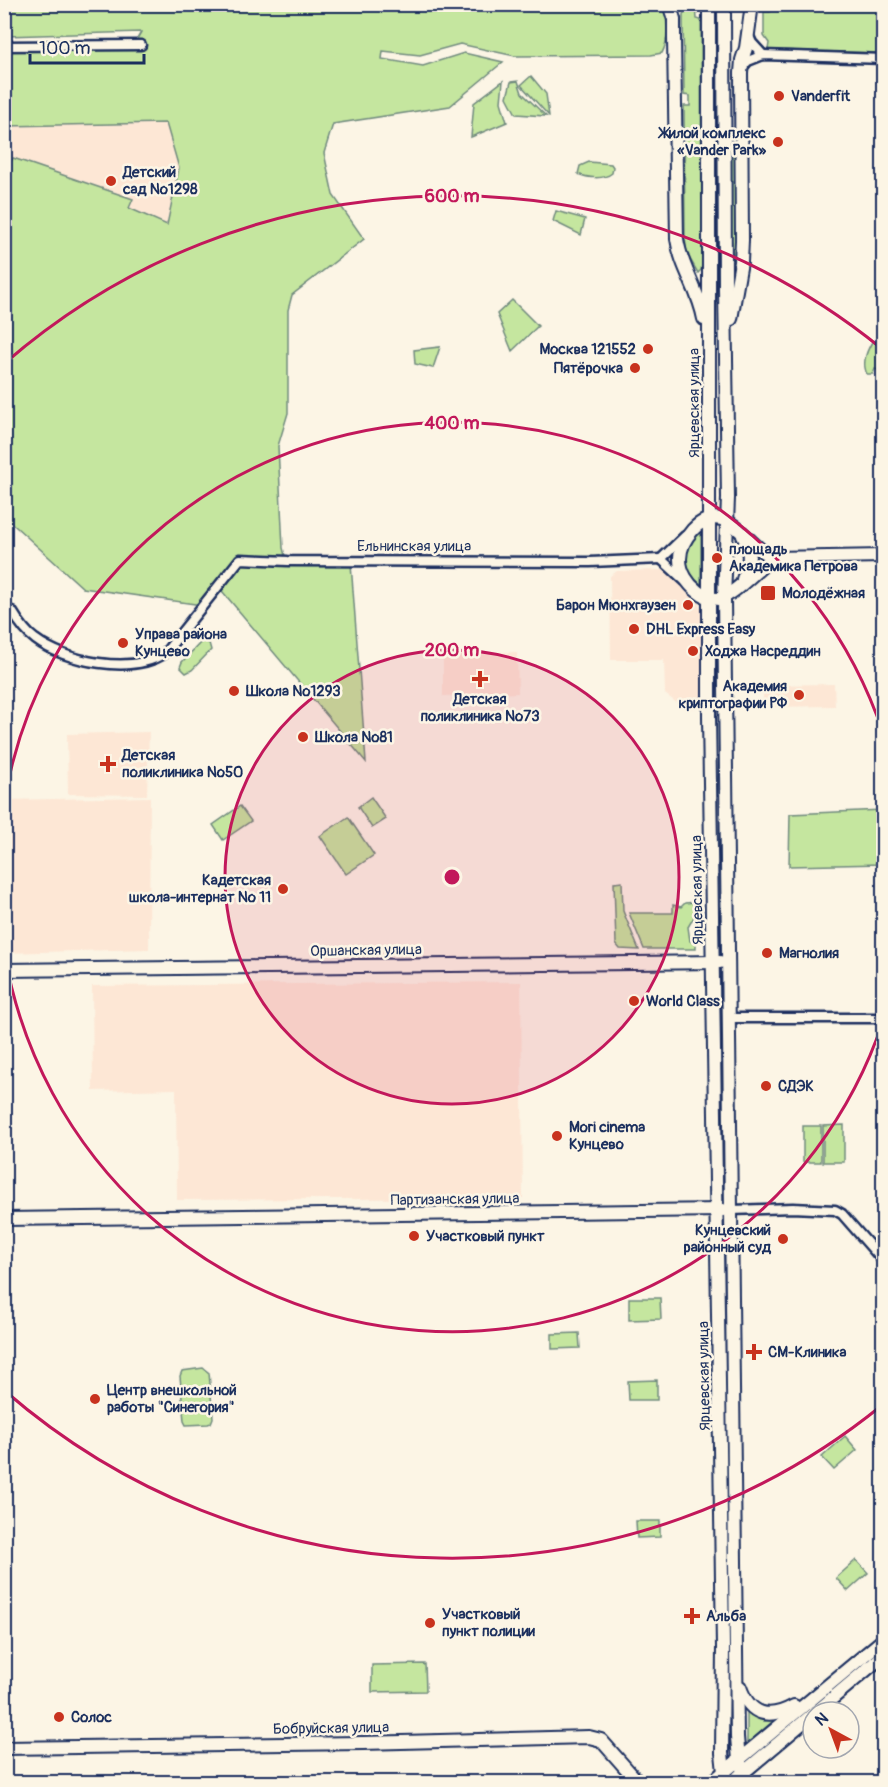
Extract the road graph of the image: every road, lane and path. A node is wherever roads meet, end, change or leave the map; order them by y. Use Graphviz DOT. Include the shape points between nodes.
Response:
graph roads {
  1 [pos="669,4"];
  2 [pos="679,4"];
  3 [pos="741,4"];
  4 [pos="752,4"];
  5 [pos="723,5"];
  6 [pos="709,6"];
  7 [pos="674,19"];
  8 [pos="748,28"];
  9 [pos="141,45"];
  10 [pos="4,46"];
  11 [pos="763,55"];
  12 [pos="884,58"];
  13 [pos="741,73"];
  14 [pos="709,346"];
  15 [pos="726,358"];
  16 [pos="708,428"];
  17 [pos="727,428"];
  18 [pos="708,519"];
  19 [pos="728,522"];
  20 [pos="689,534"];
  21 [pos="741,534"];
  22 [pos="884,556"];
  23 [pos="774,558"];
  24 [pos="661,559"];
  25 [pos="741,583"];
  26 [pos="690,585"];
  27 [pos="724,598"];
  28 [pos="709,599"];
  29 [pos="12,611"];
  30 [pos="713,962"];
  31 [pos="728,962"];
  32 [pos="4,970"];
  33 [pos="729,1018"];
  34 [pos="884,1018"];
  35 [pos="717,1210"];
  36 [pos="731,1210"];
  37 [pos="4,1219"];
  38 [pos="884,1262"];
  39 [pos="884,1639"];
  40 [pos="884,1655"];
  41 [pos="737,1680"];
  42 [pos="814,1696"];
  43 [pos="830,1700"];
  44 [pos="801,1725"];
  45 [pos="4,1748"];
  46 [pos="739,1760"];
  47 [pos="745,1778"];
  48 [pos="728,1779"];
  49 [pos="638,1782"];
  50 [pos="712,1782"];
  1 -- 7 [label="main road"];
  2 -- 7 [label="main road"];
  3 -- 8 [label="main road"];
  4 -- 8 [label="main road"];
  5 -- 15 [label="main road, Ярцевская улица"];
  6 -- 14 [label="main road, Ярцевская улица"];
  7 -- 14 [label="main road" via="677,239 702,307"];
  8 -- 11 [label="street" via="752,43"];
  8 -- 13 [label="main road"];
  9 -- 10 [label="street"];
  11 -- 12 [label="street"];
  11 -- 13 [label="street" via="748,61"];
  13 -- 15 [label="main road" via="741,251"];
  14 -- 16 [label="main road, Ярцевская улица"];
  15 -- 17 [label="main road, Ярцевская улица"];
  16 -- 17 [label="main road" via="717,435"];
  16 -- 18 [label="main road, Ярцевская улица"];
  17 -- 19 [label="main road, Ярцевская улица"];
  18 -- 19 [label="main road"];
  18 -- 20 [label="main road"];
  18 -- 28 [label="main road, Ярцевская улица"];
  19 -- 21 [label="main road"];
  19 -- 27 [label="main road, Ярцевская улица"];
  20 -- 24 [label="street"];
  20 -- 26 [label="main road" via="680,561"];
  21 -- 23 [label="main road"];
  21 -- 25 [label="main road" via="750,556"];
  22 -- 23 [label="main road"];
  23 -- 25 [label="main road"];
  24 -- 26 [label="street"];
  24 -- 29 [label="street, Ельнинская улица" via="240,559 173,645 160,656 119,664 87,661 51,649 29,634"];
  25 -- 27 [label="main road"];
  26 -- 28 [label="main road"];
  27 -- 28 [label="main road"];
  27 -- 31 [label="main road, Ярцевская улица"];
  28 -- 30 [label="main road, Ярцевская улица"];
  30 -- 31 [label="main road, Оршанская улица"];
  30 -- 32 [label="main road, Оршанская улица"];
  30 -- 35 [label="main road, Ярцевская улица"];
  31 -- 33 [label="main road, Ярцевская улица"];
  33 -- 34 [label="street"];
  33 -- 36 [label="main road, Ярцевская улица"];
  35 -- 36 [label="main road, Партизанская улица"];
  35 -- 37 [label="main road, Партизанская улица"];
  35 -- 48 [label="main road, Ярцевская улица" via="722,1744"];
  36 -- 38 [label="street, Партизанская улица" via="836,1210"];
  36 -- 41 [label="main road, Ярцевская улица"];
  39 -- 42 [label="main road"];
  40 -- 43 [label="main road"];
  41 -- 42 [label="main road" via="746,1701 766,1715 781,1714"];
  41 -- 46 [label="main road, Ярцевская улица"];
  42 -- 46 [label="main road"];
  44 -- 47 [label="main road"];
  45 -- 49 [label="main road, Бобруйская улица" via="588,1737 601,1740"];
  46 -- 47 [label="main road, Ярцевская улица"];
  46 -- 48 [label="main road"];
  47 -- 48 [label="main road"];
  48 -- 50 [label="main road"];
}
